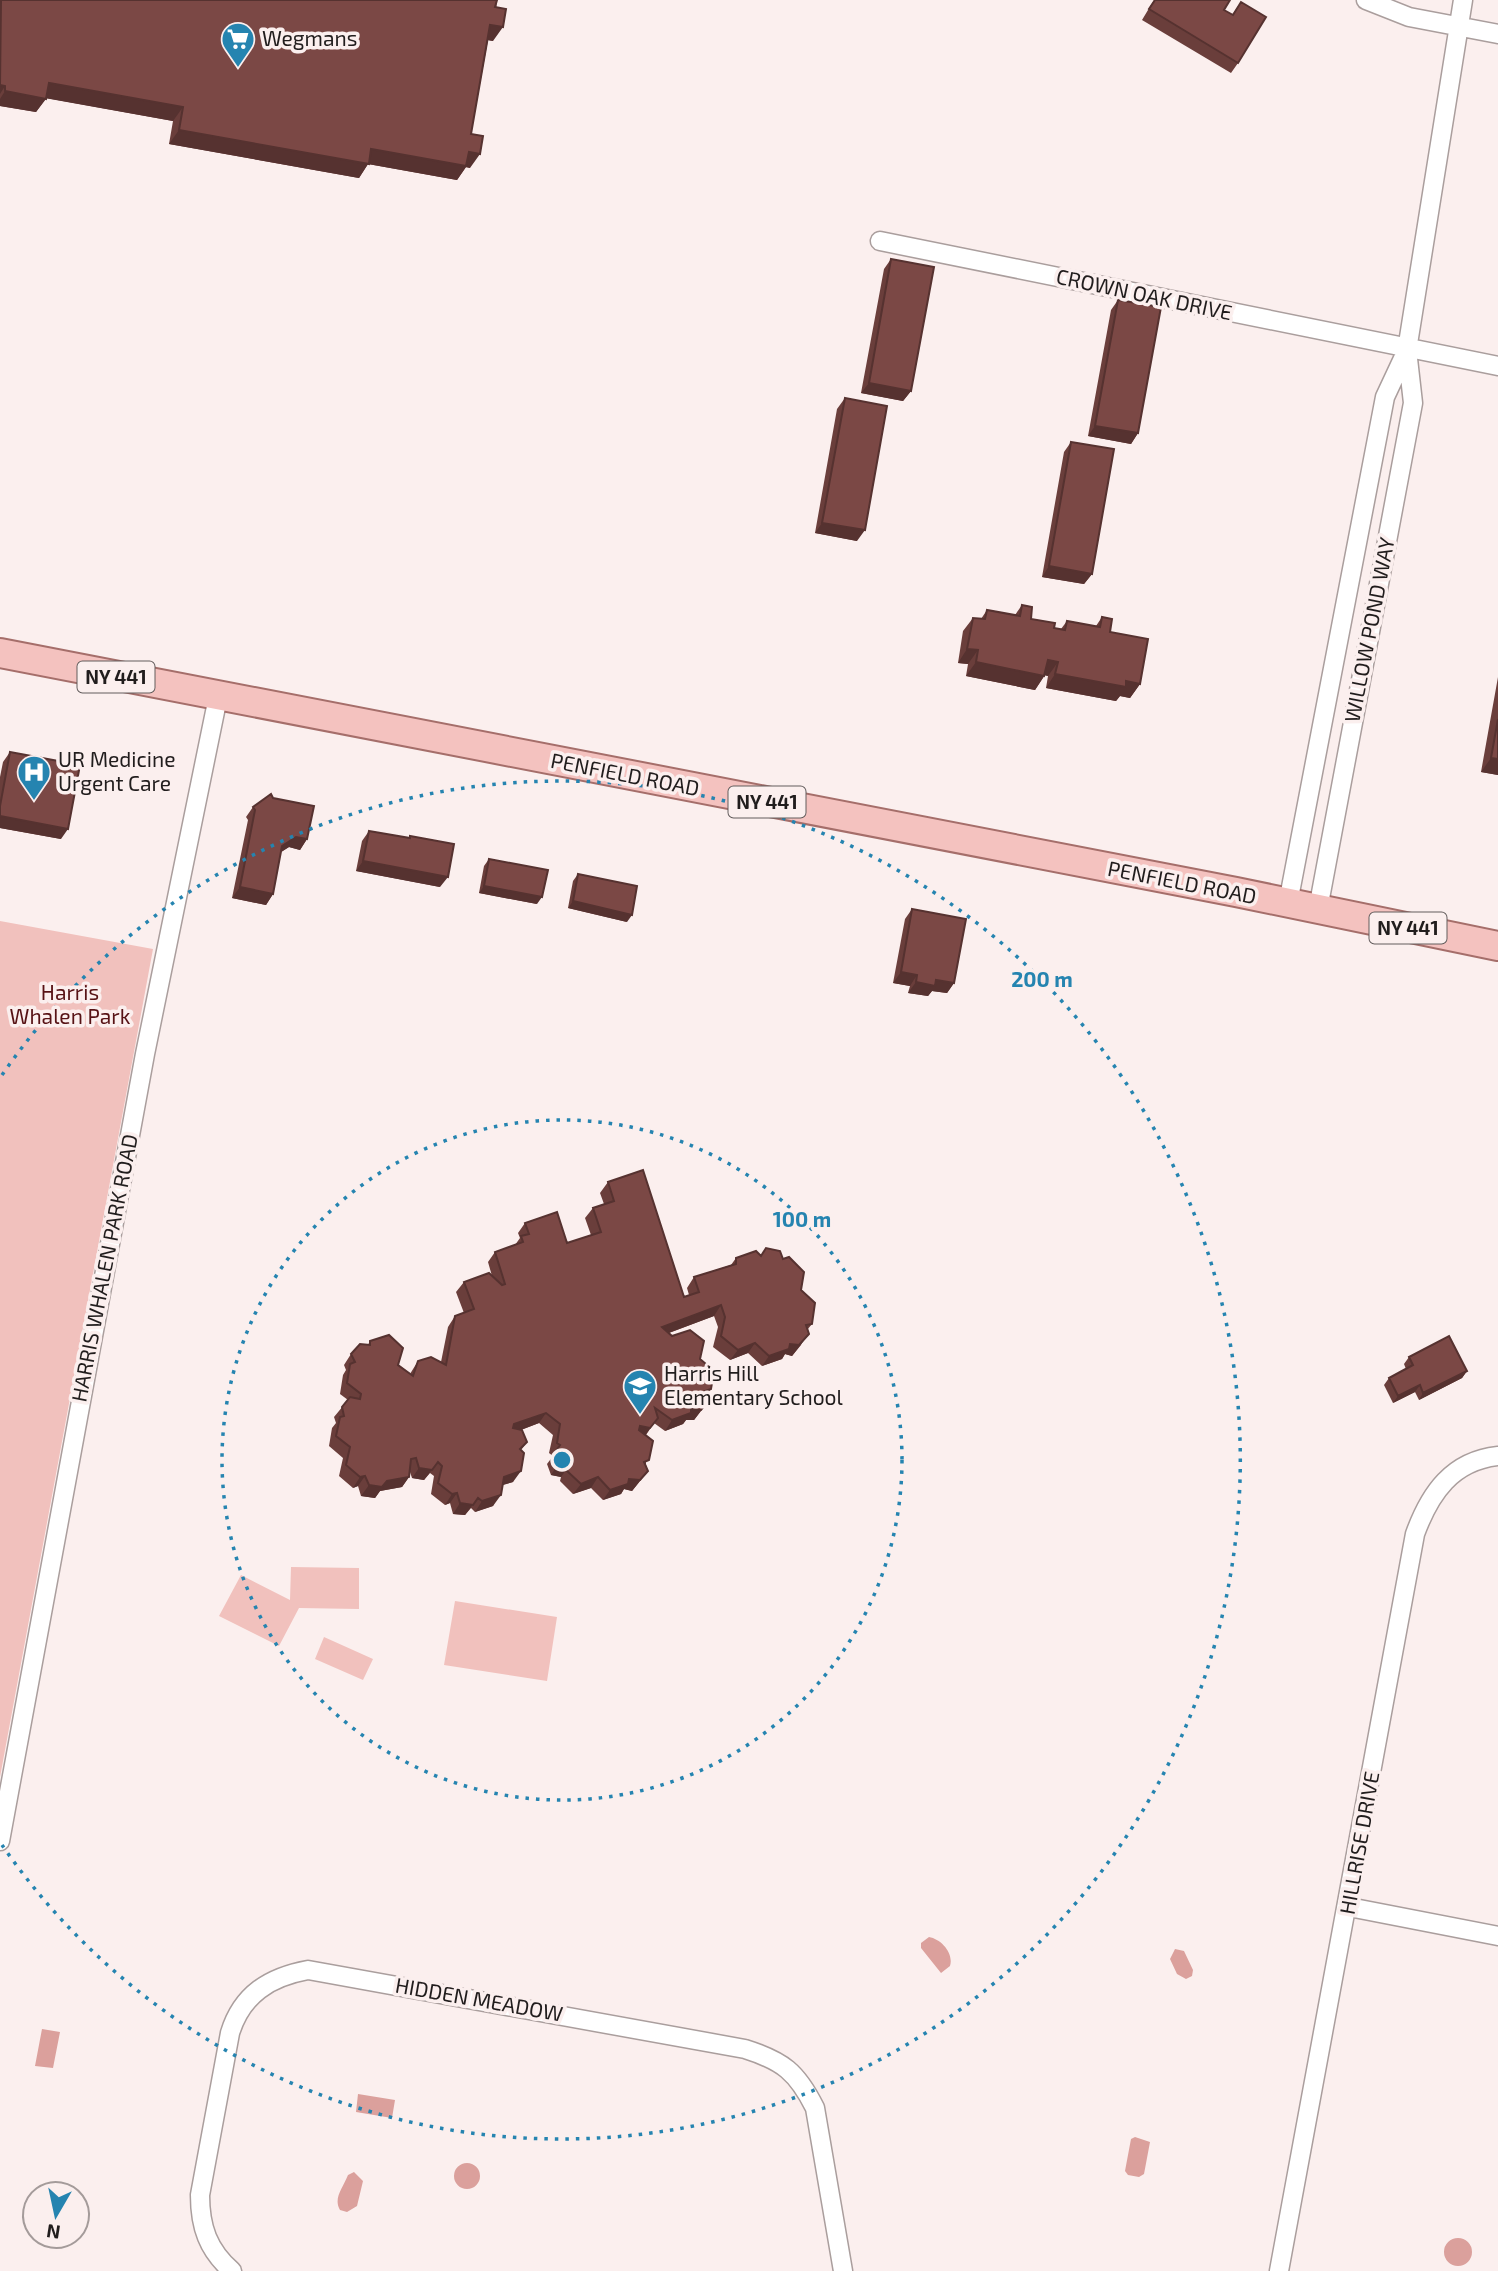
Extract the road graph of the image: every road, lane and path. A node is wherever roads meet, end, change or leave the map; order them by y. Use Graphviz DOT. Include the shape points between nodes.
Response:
graph roads {
  1 [pos="1366,0"];
  2 [pos="1463,0"];
  3 [pos="1458,28"];
  4 [pos="1498,34"];
  5 [pos="880,241"];
  6 [pos="1407,350"];
  7 [pos="1498,366"];
  8 [pos="0,653"];
  9 [pos="218,697"];
  10 [pos="1288,903"];
  11 [pos="1318,909"];
  12 [pos="1498,946"];
  13 [pos="1498,1457"];
  14 [pos="0,1841"];
  15 [pos="1349,1907"];
  16 [pos="1498,1936"];
  17 [pos="232,2271"];
  18 [pos="843,2271"];
  19 [pos="1279,2271"];
  1 -- 3 [label="street" via="1409,17"];
  2 -- 3 [label="street, WILLOW POND WAY"];
  3 -- 4 [label="street"];
  3 -- 6 [label="street, WILLOW POND WAY"];
  5 -- 6 [label="street, CROWN OAK DRIVE"];
  6 -- 7 [label="street"];
  6 -- 10 [label="street, WILLOW POND WAY" via="1385,397"];
  6 -- 11 [label="street, WILLOW POND WAY" via="1413,403"];
  8 -- 9 [label="main road, PENFIELD ROAD / NY 441"];
  9 -- 10 [label="main road, PENFIELD ROAD / NY 441"];
  9 -- 14 [label="street, HARRIS WHALEN PARK ROAD" via="147,1041"];
  10 -- 11 [label="main road, PENFIELD ROAD / NY 441"];
  11 -- 12 [label="main road, PENFIELD ROAD / NY 441"];
  13 -- 15 [label="street, HILLRISE DRIVE" via="1468,1463 1449,1475 1433,1494 1416,1534"];
  15 -- 16 [label="street"];
  15 -- 19 [label="street, HILLRISE DRIVE"];
  17 -- 18 [label="street, HIDDEN MEADOW" via="215,2255 200,2219 200,2195 230,2033 251,1994 285,1974 308,1970 769,2056 803,2083 815,2108"];
}
